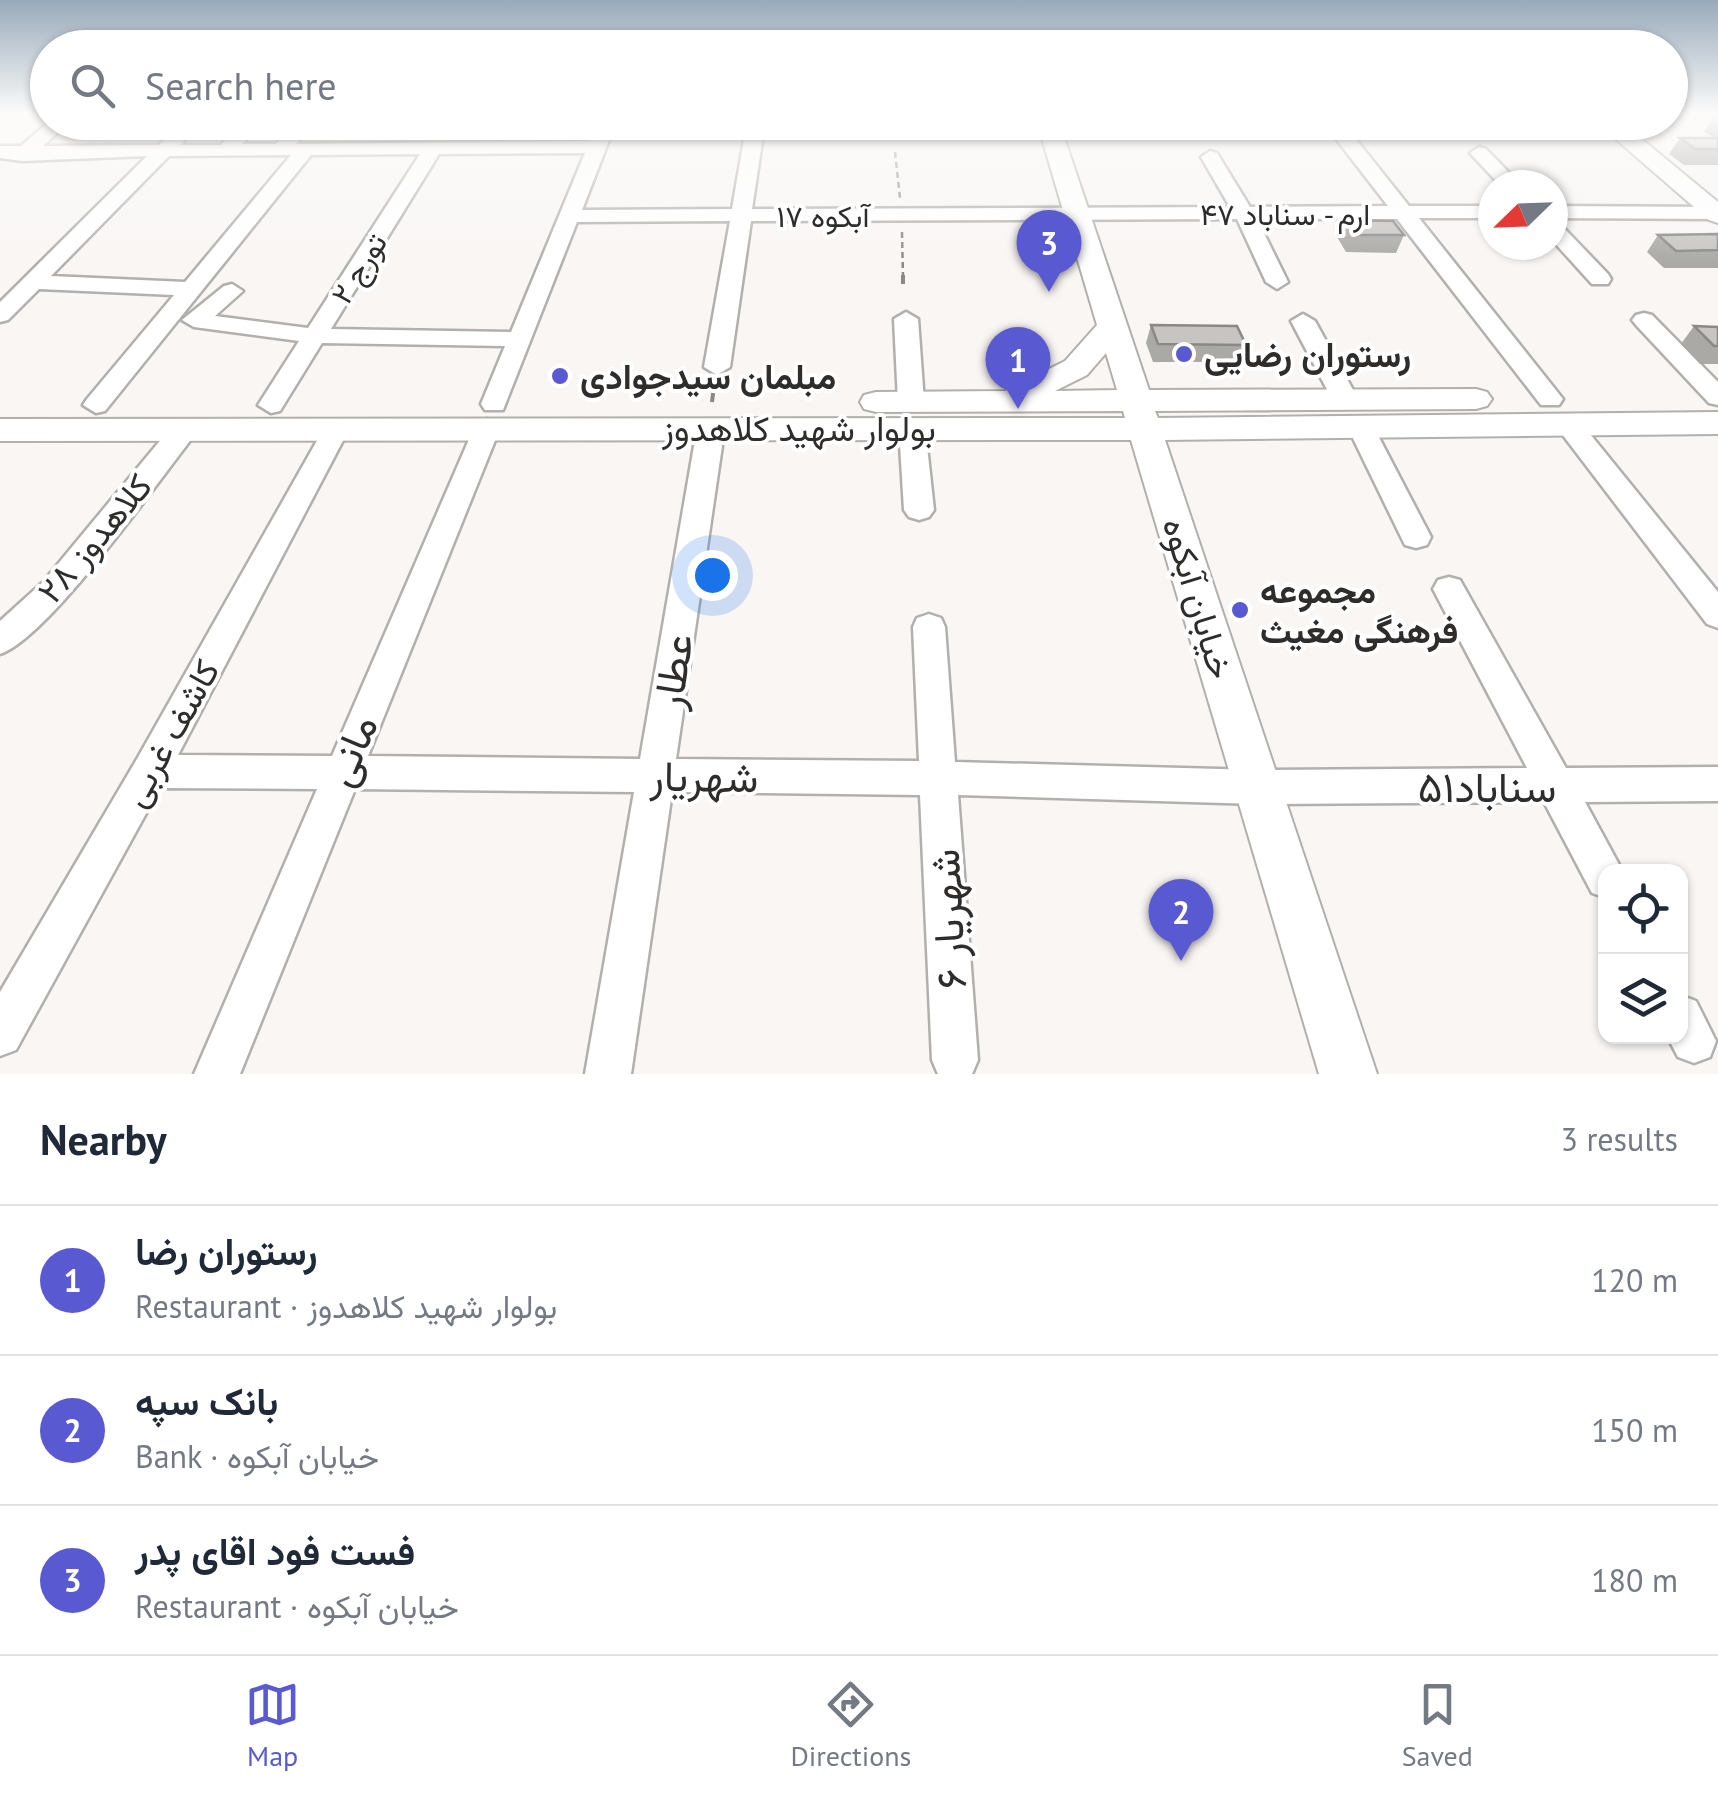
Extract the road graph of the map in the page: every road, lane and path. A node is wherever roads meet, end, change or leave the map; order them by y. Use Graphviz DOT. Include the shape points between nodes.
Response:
graph roads {
  1 [pos="151,164"];
  2 [pos="293,164"];
  3 [pos="421,164"];
  4 [pos="590,164"];
  5 [pos="749,164"];
  6 [pos="896,164"];
  7 [pos="1062,164"];
  8 [pos="1214,164"];
  9 [pos="1365,164"];
  10 [pos="1657,164"];
  11 [pos="1478,212"];
  12 [pos="1568,212"];
  13 [pos="1244,213"];
  14 [pos="1403,213"];
  15 [pos="901,214"];
  16 [pos="1078,214"];
  17 [pos="1717,214"];
  18 [pos="741,215"];
  19 [pos="570,216"];
  20 [pos="1568,244"];
  21 [pos="1600,279"];
  22 [pos="1277,282"];
  23 [pos="30,285"];
  24 [pos="0,286"];
  25 [pos="192,288"];
  26 [pos="903,288"];
  27 [pos="232,291"];
  28 [pos="0,315"];
  29 [pos="906,318"];
  30 [pos="1644,320"];
  31 [pos="1303,321"];
  32 [pos="1113,326"];
  33 [pos="314,336"];
  34 [pos="520,340"];
  35 [pos="717,366"];
  36 [pos="1718,398"];
  37 [pos="1009,401"];
  38 [pos="271,404"];
  39 [pos="0,405"];
  40 [pos="96,405"];
  41 [pos="1353,412"];
  42 [pos="1559,412"];
  43 [pos="912,415"];
  44 [pos="490,416"];
  45 [pos="1142,416"];
  46 [pos="1718,424"];
  47 [pos="1080,428"];
  48 [pos="336,429"];
  49 [pos="0,430"];
  50 [pos="183,430"];
  51 [pos="708,446"];
  52 [pos="1164,488"];
  53 [pos="919,510"];
  54 [pos="1416,536"];
  55 [pos="1450,589"];
  56 [pos="1718,615"];
  57 [pos="929,626"];
  58 [pos="0,641"];
  59 [pos="150,771"];
  60 [pos="340,772"];
  61 [pos="656,775"];
  62 [pos="940,778"];
  63 [pos="1718,784"];
  64 [pos="1555,786"];
  65 [pos="1257,788"];
  66 [pos="1598,864"];
  67 [pos="0,1034"];
  68 [pos="955,1060"];
  69 [pos="217,1074"];
  70 [pos="608,1074"];
  71 [pos="1348,1074"];
  1 -- 23 [label="street"];
  2 -- 25 [label="street"];
  3 -- 33 [label="street, تورج ۲"];
  4 -- 19 [label="street, مانی"];
  5 -- 18 [label="street"];
  6 -- 15 [label="path"];
  7 -- 16 [label="main road, خیابان آبکوه"];
  8 -- 13 [label="street"];
  9 -- 14 [label="street"];
  10 -- 17 [label="main road"];
  11 -- 14 [label="street, ارم - سناباد ۴۷"];
  12 -- 17 [label="street"];
  13 -- 14 [label="street, ارم - سناباد ۴۷"];
  13 -- 16 [label="street, ارم - سناباد ۴۷"];
  13 -- 22 [label="street"];
  14 -- 42 [label="street"];
  15 -- 16 [label="street, آبکوه ۱۷"];
  15 -- 18 [label="street, آبکوه ۱۷"];
  15 -- 26 [label="path"];
  16 -- 32 [label="main road, خیابان آبکوه"];
  18 -- 19 [label="street, آبکوه ۱۷"];
  18 -- 35 [label="street"];
  19 -- 34 [label="street, مانی"];
  20 -- 21 [label="street"];
  23 -- 24 [label="street"];
  23 -- 25 [label="street"];
  23 -- 28 [label="street"];
  25 -- 40 [label="street"];
  27 -- 33 [label="street" via="194,320"];
  29 -- 43 [label="street"];
  30 -- 36 [label="street"];
  31 -- 41 [label="street"];
  32 -- 37 [label="main road" via="1076,368"];
  32 -- 45 [label="main road, خیابان آبکوه"];
  33 -- 34 [label="street"];
  33 -- 38 [label="street, تورج ۲"];
  34 -- 44 [label="street, مانی"];
  36 -- 42 [label="main road, بولوار شهید کلاهدوز"];
  37 -- 43 [label="main road, بولوار شهید کلاهدوز"];
  37 -- 45 [label="main road, بولوار شهید کلاهدوز"];
  38 -- 40 [label="main road, بولوار شهید کلاهدوز"];
  38 -- 44 [label="main road, بولوار شهید کلاهدوز"];
  39 -- 40 [label="main road, بولوار شهید کلاهدوز"];
  41 -- 42 [label="main road, بولوار شهید کلاهدوز"];
  41 -- 45 [label="main road, بولوار شهید کلاهدوز"];
  41 -- 54 [label="street"];
  42 -- 46 [label="main road, بولوار شهید کلاهدوز"];
  42 -- 56 [label="street"];
  43 -- 44 [label="main road, بولوار شهید کلاهدوز"];
  43 -- 47 [label="main road, بولوار شهید کلاهدوز"];
  43 -- 53 [label="street"];
  44 -- 48 [label="main road, بولوار شهید کلاهدوز"];
  44 -- 60 [label="street, مانی"];
  45 -- 47 [label="main road, بولوار شهید کلاهدوز"];
  45 -- 52 [label="main road, خیابان آبکوه"];
  47 -- 52 [label="main road"];
  48 -- 50 [label="main road, بولوار شهید کلاهدوز"];
  48 -- 59 [label="street, کاشف غربی"];
  49 -- 50 [label="main road, بولوار شهید کلاهدوز"];
  50 -- 58 [label="street, کلاهدوز ۲۸" via="54,590"];
  51 -- 61 [label="street, عطار"];
  52 -- 65 [label="main road, خیابان آبکوه"];
  55 -- 64 [label="street"];
  57 -- 62 [label="street, شهریار ۶"];
  59 -- 60 [label="street, شهریار"];
  59 -- 67 [label="street, کاشف غربی"];
  60 -- 61 [label="street, شهریار"];
  60 -- 69 [label="street, مانی"];
  61 -- 62 [label="street, شهریار"];
  61 -- 70 [label="street, عطار"];
  62 -- 65 [label="street, شهریار"];
  62 -- 68 [label="street, شهریار ۶"];
  63 -- 64 [label="street, سناباد۵۱"];
  64 -- 65 [label="street, سناباد۵۱"];
  64 -- 66 [label="street"];
  65 -- 71 [label="main road, خیابان آبکوه"];
}
